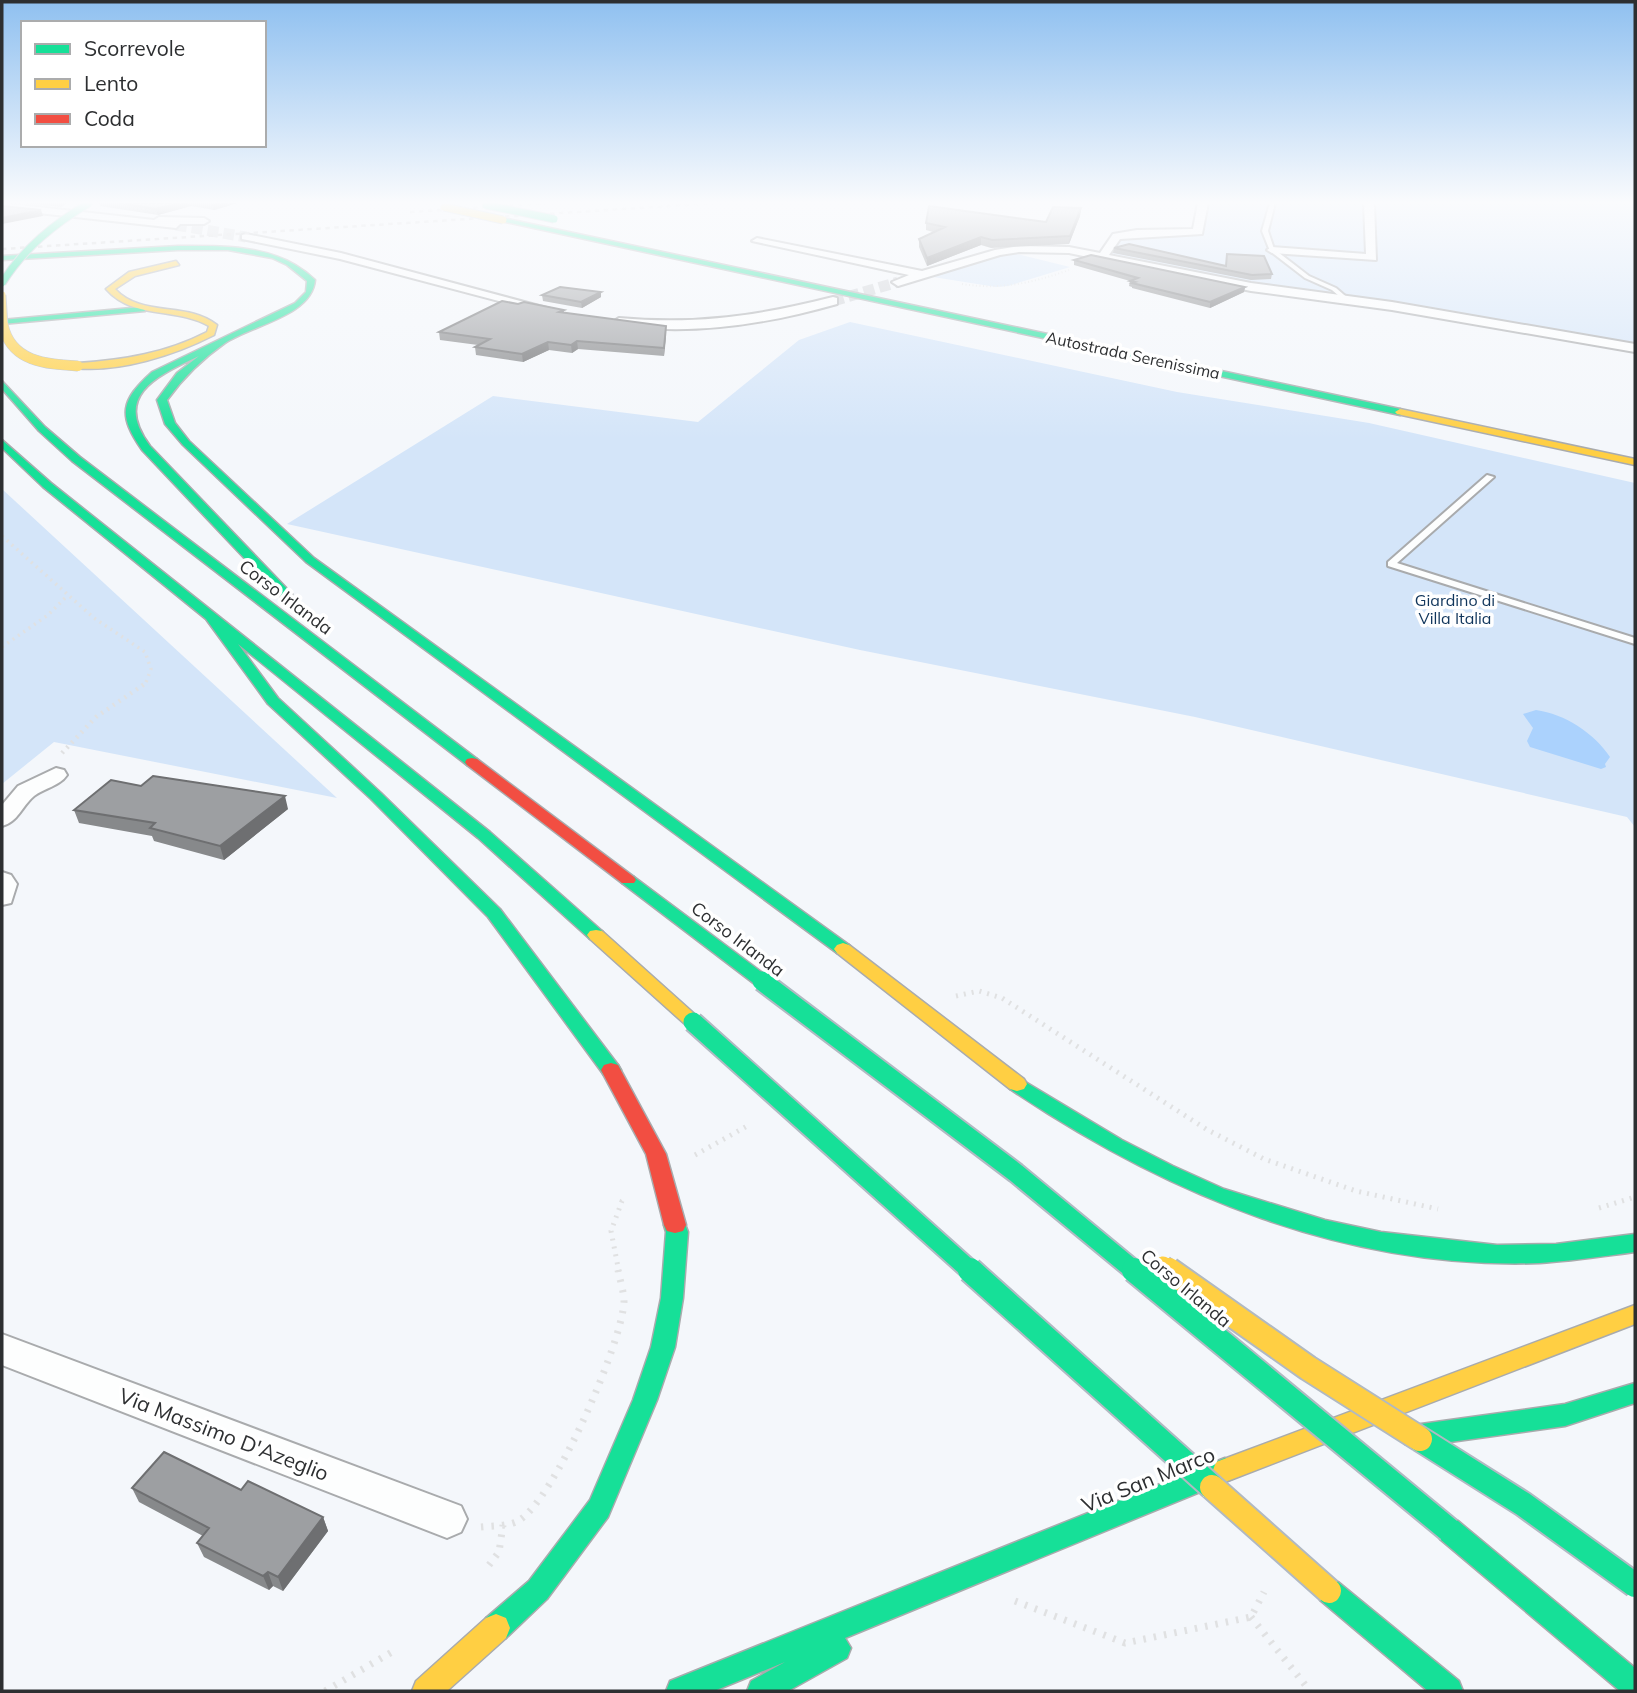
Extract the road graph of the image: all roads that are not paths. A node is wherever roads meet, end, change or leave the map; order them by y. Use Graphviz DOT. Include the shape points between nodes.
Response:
graph roads {
  1 [pos="120,282"];
  2 [pos="311,282"];
  3 [pos="442,282"];
  4 [pos="792,282"];
  5 [pos="856,282"];
  6 [pos="1223,282"];
  7 [pos="1318,282"];
  8 [pos="2,295"];
  9 [pos="1348,301"];
  10 [pos="833,302"];
  11 [pos="154,308"];
  12 [pos="566,314"];
  13 [pos="602,320"];
  14 [pos="2,323"];
  15 [pos="221,344"];
  16 [pos="1635,348"];
  17 [pos="2,384"];
  18 [pos="1495,415"];
  19 [pos="2,443"];
  20 [pos="2,461"];
  21 [pos="1635,464"];
  22 [pos="1490,477"];
  23 [pos="47,485"];
  24 [pos="297,604"];
  25 [pos="212,618"];
  26 [pos="316,622"];
  27 [pos="1635,641"];
  28 [pos="370,685"];
  29 [pos="56,775"];
  30 [pos="2,818"];
  31 [pos="2,880"];
  32 [pos="2,897"];
  33 [pos="1016,1172"];
  34 [pos="1122,1240"];
  35 [pos="1635,1243"];
  36 [pos="1145,1255"];
  37 [pos="1635,1314"];
  38 [pos="2,1349"];
  39 [pos="1635,1393"];
  40 [pos="1390,1439"];
  41 [pos="1362,1443"];
  42 [pos="1254,1458"];
  43 [pos="447,1519"];
  44 [pos="962,1579"];
  45 [pos="1635,1585"];
  46 [pos="1404,1652"];
  47 [pos="1635,1686"];
  48 [pos="426,1691"];
  49 [pos="680,1691"];
  50 [pos="761,1691"];
  51 [pos="1436,1691"];
  52 [pos="1449,1691"];
  1 -- 11 [label="main road" via="110,289 117,299"];
  2 -- 15 [label="main road" via="310,292 298,305"];
  3 -- 12 [label="street"];
  4 -- 21 [label="main road, Autostrada Serenissima, bridge"];
  5 -- 18 [label="main road, Autostrada Serenissima, bridge"];
  6 -- 9 [label="street"];
  7 -- 9 [label="lane"];
  8 -- 11 [label="main road, bridge" via="9,346 34,362 78,366 165,354 211,333 213,324 208,318"];
  9 -- 16 [label="street"];
  10 -- 13 [label="street" via="736,323 673,326"];
  11 -- 14 [label="main road"];
  15 -- 24 [label="main road" via="155,374 135,390 130,426 259,570"];
  15 -- 35 [label="main road" via="178,375 162,400 170,424 218,476 310,560 865,965 979,1057 1072,1123 1223,1199 1391,1244 1476,1253 1554,1253"];
  17 -- 28 [label="main road, Corso Irlanda" via="41,429"];
  19 -- 23 [label="main road"];
  20 -- 23 [label="main road"];
  22 -- 27 [label="lane" via="1391,564"];
  23 -- 25 [label="main road"];
  25 -- 46 [label="main road, bridge" via="484,835 1329,1591"];
  25 -- 48 [label="main road" via="274,701 494,913 616,1077 656,1154 677,1232 663,1347 599,1508 538,1590"];
  26 -- 28 [label="main road" via="345,648"];
  28 -- 33 [label="main road, Corso Irlanda, bridge"];
  29 -- 30 [label="street" via="26,791"];
  31 -- 32 [label="street"];
  33 -- 34 [label="main road, bridge"];
  33 -- 47 [label="main road, Corso Irlanda, bridge"];
  36 -- 45 [label="main road, bridge" via="1308,1368 1523,1504"];
  37 -- 42 [label="main road, Via San Marco"];
  38 -- 43 [label="street, Via Massimo D'Azeglio"];
  39 -- 40 [label="main road" via="1565,1415"];
  41 -- 42 [label="main road"];
  42 -- 44 [label="main road, Via San Marco"];
  44 -- 49 [label="main road, Via San Marco"];
  44 -- 50 [label="main road"];
  46 -- 51 [label="main road"];
  46 -- 52 [label="main road"];
}
